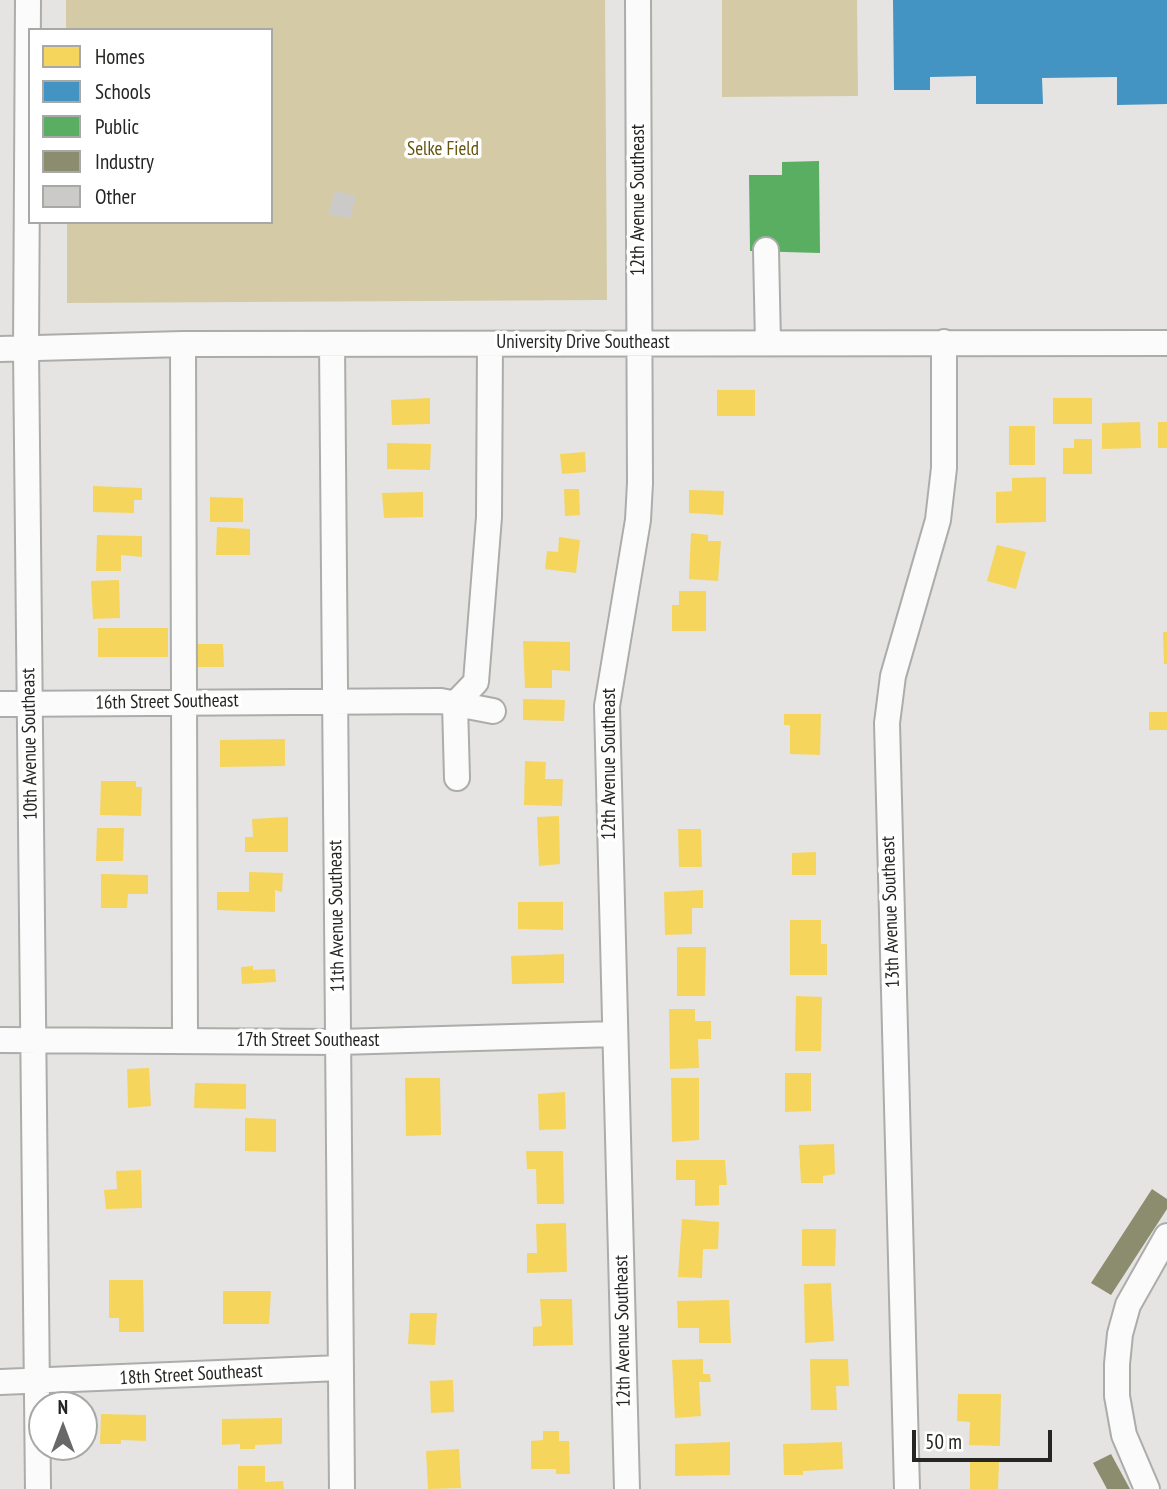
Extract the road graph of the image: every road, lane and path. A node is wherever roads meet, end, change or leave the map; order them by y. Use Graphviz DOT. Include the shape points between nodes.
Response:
graph roads {
  1 [pos="28,0"];
  2 [pos="638,0"];
  3 [pos="766,250"];
  4 [pos="944,342"];
  5 [pos="1167,342"];
  6 [pos="768,343"];
  7 [pos="183,344"];
  8 [pos="332,344"];
  9 [pos="490,344"];
  10 [pos="639,344"];
  11 [pos="0,349"];
  12 [pos="26,349"];
  13 [pos="334,699"];
  14 [pos="183,702"];
  15 [pos="0,704"];
  16 [pos="30,704"];
  17 [pos="455,704"];
  18 [pos="493,712"];
  19 [pos="457,778"];
  20 [pos="615,1034"];
  21 [pos="0,1040"];
  22 [pos="33,1040"];
  23 [pos="185,1041"];
  24 [pos="339,1042"];
  25 [pos="1167,1236"];
  26 [pos="340,1368"];
  27 [pos="0,1382"];
  28 [pos="37,1382"];
  29 [pos="38,1489"];
  30 [pos="342,1489"];
  31 [pos="626,1489"];
  32 [pos="906,1489"];
  33 [pos="1147,1489"];
  1 -- 12 [label="street, 10th Avenue Southeast"];
  2 -- 10 [label="street, 12th Avenue Southeast"];
  3 -- 6 [label="street"];
  4 -- 5 [label="street, University Drive Southeast"];
  4 -- 6 [label="street, University Drive Southeast"];
  4 -- 32 [label="street, 13th Avenue Southeast" via="944,468 939,520 893,677 887,723"];
  6 -- 10 [label="street, University Drive Southeast"];
  7 -- 8 [label="street, University Drive Southeast"];
  7 -- 12 [label="street, University Drive Southeast"];
  7 -- 14 [label="street"];
  8 -- 9 [label="street, University Drive Southeast"];
  8 -- 13 [label="street, 11th Avenue Southeast"];
  9 -- 10 [label="street, University Drive Southeast"];
  9 -- 17 [label="street" via="489,517 476,682"];
  10 -- 20 [label="street, 12th Avenue Southeast" via="638,520 607,706"];
  11 -- 12 [label="street, University Drive Southeast"];
  12 -- 16 [label="street, 10th Avenue Southeast"];
  13 -- 14 [label="street, 16th Street Southeast"];
  13 -- 17 [label="street, 16th Street Southeast"];
  13 -- 24 [label="street, 11th Avenue Southeast"];
  14 -- 16 [label="street, 16th Street Southeast"];
  14 -- 23 [label="street"];
  15 -- 16 [label="street, 16th Street Southeast"];
  16 -- 22 [label="street, 10th Avenue Southeast"];
  17 -- 18 [label="street, 16th Street Southeast"];
  17 -- 19 [label="street"];
  20 -- 24 [label="street, 17th Street Southeast"];
  20 -- 31 [label="street, 12th Avenue Southeast"];
  21 -- 22 [label="street, 17th Street Southeast"];
  22 -- 23 [label="street, 17th Street Southeast"];
  22 -- 28 [label="street, 10th Avenue Southeast"];
  23 -- 24 [label="street, 17th Street Southeast"];
  24 -- 26 [label="street, 11th Avenue Southeast"];
  25 -- 33 [label="street" via="1128,1304 1117,1364 1124,1435"];
  26 -- 28 [label="street, 18th Street Southeast"];
  26 -- 30 [label="street, 11th Avenue Southeast"];
  27 -- 28 [label="street, 18th Street Southeast"];
  28 -- 29 [label="street, 10th Avenue Southeast"];
}
